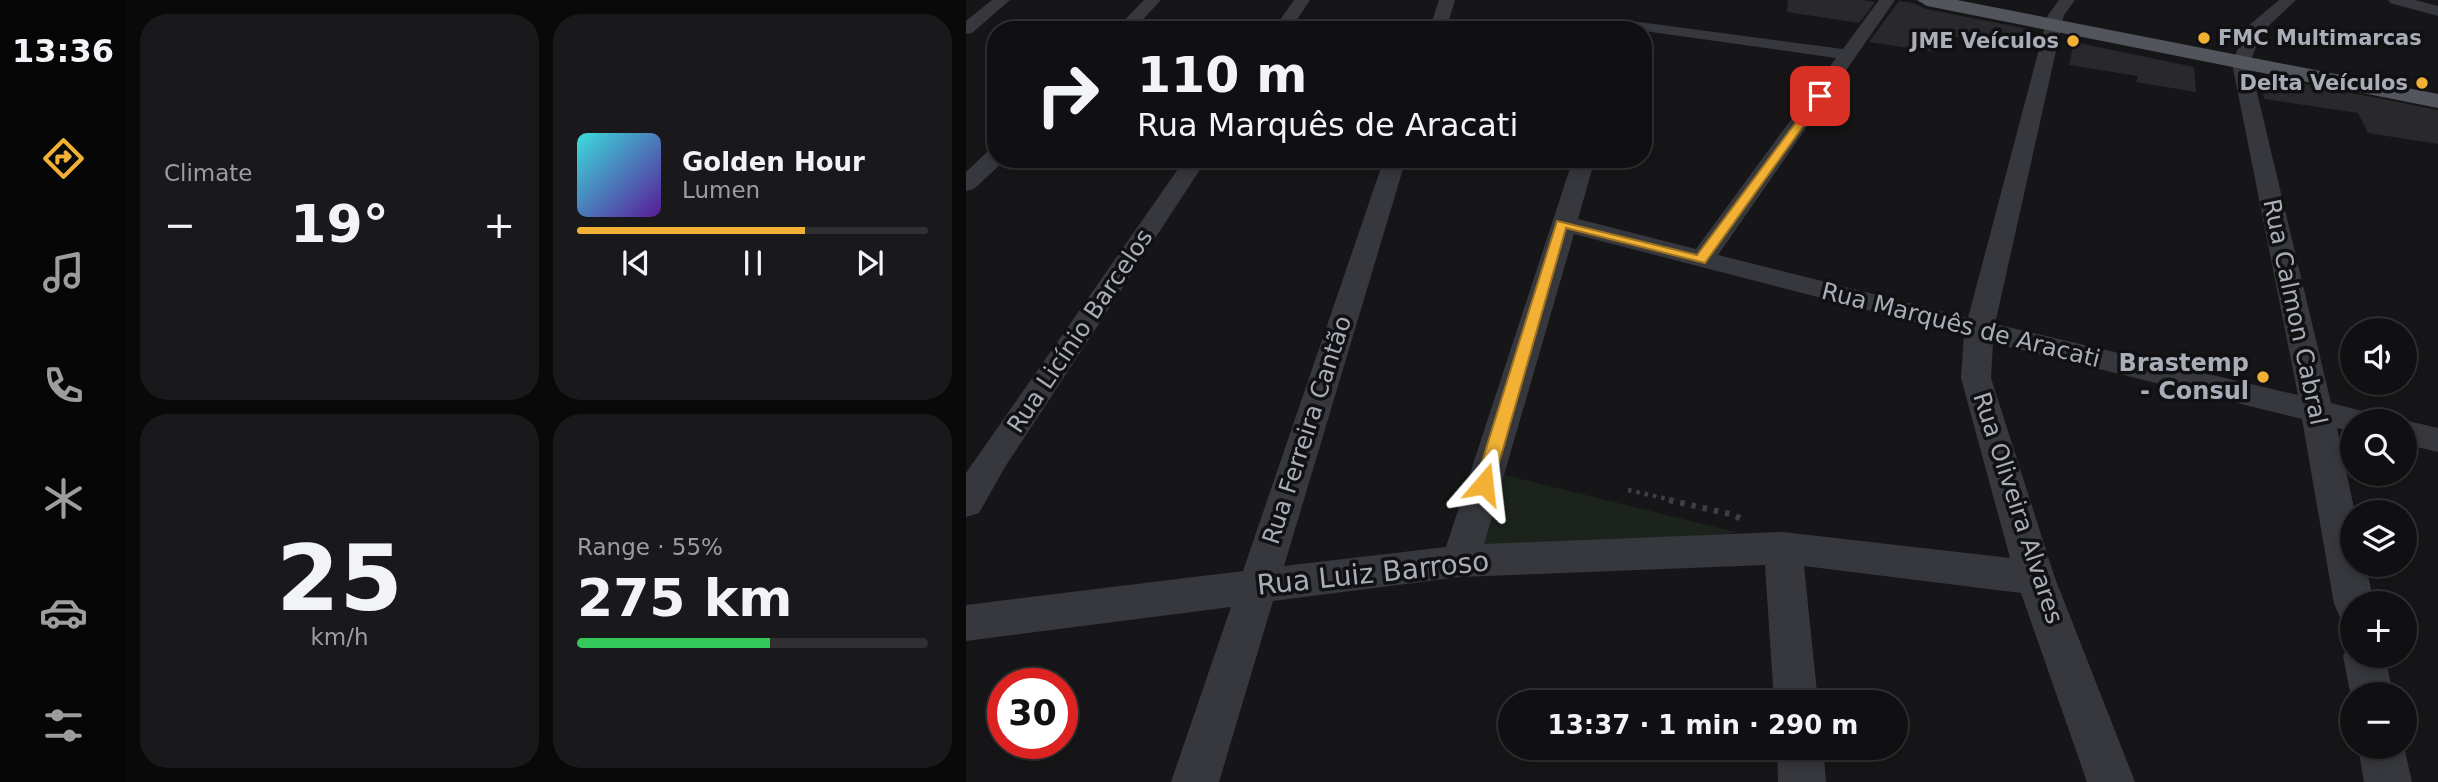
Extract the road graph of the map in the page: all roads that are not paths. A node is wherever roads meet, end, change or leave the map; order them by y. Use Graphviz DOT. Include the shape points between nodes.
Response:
graph roads {
  1 [pos="1002,0"];
  2 [pos="1153,0"];
  3 [pos="1302,0"];
  4 [pos="1447,0"];
  5 [pos="1887,0"];
  6 [pos="1927,0"];
  7 [pos="2062,0"];
  8 [pos="2288,0"];
  9 [pos="2396,0"];
  10 [pos="2438,11"];
  11 [pos="1132,21"];
  12 [pos="1287,21"];
  13 [pos="1440,21"];
  14 [pos="1652,25"];
  15 [pos="2052,25"];
  16 [pos="966,29"];
  17 [pos="1850,55"];
  18 [pos="2241,63"];
  19 [pos="2431,100"];
  20 [pos="987,164"];
  21 [pos="1190,168"];
  22 [pos="1392,168"];
  23 [pos="1581,168"];
  24 [pos="966,184"];
  25 [pos="1562,223"];
  26 [pos="1701,260"];
  27 [pos="1979,330"];
  28 [pos="2317,411"];
  29 [pos="2340,417"];
  30 [pos="2417,435"];
  31 [pos="2438,440"];
  32 [pos="966,503"];
  33 [pos="1783,548"];
  34 [pos="1460,561"];
  35 [pos="2035,578"];
  36 [pos="1257,585"];
  37 [pos="2352,591"];
  38 [pos="966,623"];
  39 [pos="1795,690"];
  40 [pos="2383,759"];
  41 [pos="1801,760"];
  42 [pos="1195,782"];
  43 [pos="1802,782"];
  44 [pos="2111,782"];
  45 [pos="2388,782"];
  1 -- 16 [label="street"];
  2 -- 11 [label="street"];
  3 -- 12 [label="street"];
  4 -- 13 [label="street"];
  5 -- 17 [label="street"];
  6 -- 15 [label="main road"];
  7 -- 15 [label="street, Rua Oliveira Alvares"];
  8 -- 18 [label="street" via="2253,31"];
  9 -- 10 [label="street"];
  14 -- 17 [label="street"];
  15 -- 18 [label="main road"];
  15 -- 27 [label="street, Rua Oliveira Alvares"];
  17 -- 26 [label="street"];
  18 -- 19 [label="main road"];
  18 -- 28 [label="street, Rua Calmon Cabral"];
  20 -- 24 [label="street"];
  21 -- 32 [label="street, Rua Licínio Barcelos"];
  22 -- 36 [label="street, Rua Ferreira Cantão"];
  23 -- 25 [label="street"];
  25 -- 26 [label="street, Rua Marquês de Aracati"];
  25 -- 34 [label="street"];
  26 -- 27 [label="street, Rua Marquês de Aracati"];
  27 -- 28 [label="street, Rua Marquês de Aracati"];
  27 -- 35 [label="street, Rua Oliveira Alvares" via="1976,378"];
  28 -- 29 [label="street, Rua Marquês de Aracati"];
  28 -- 37 [label="street, Rua Calmon Cabral"];
  30 -- 31 [label="street"];
  33 -- 34 [label="street, Rua Luiz Barroso"];
  33 -- 35 [label="street, Rua Luiz Barroso"];
  33 -- 39 [label="street"];
  34 -- 36 [label="street, Rua Luiz Barroso"];
  35 -- 44 [label="street, Rua Oliveira Alvares"];
  36 -- 38 [label="street, Rua Luiz Barroso"];
  36 -- 42 [label="street, Rua Ferreira Cantão"];
  40 -- 45 [label="street"];
  41 -- 43 [label="street"];
}
